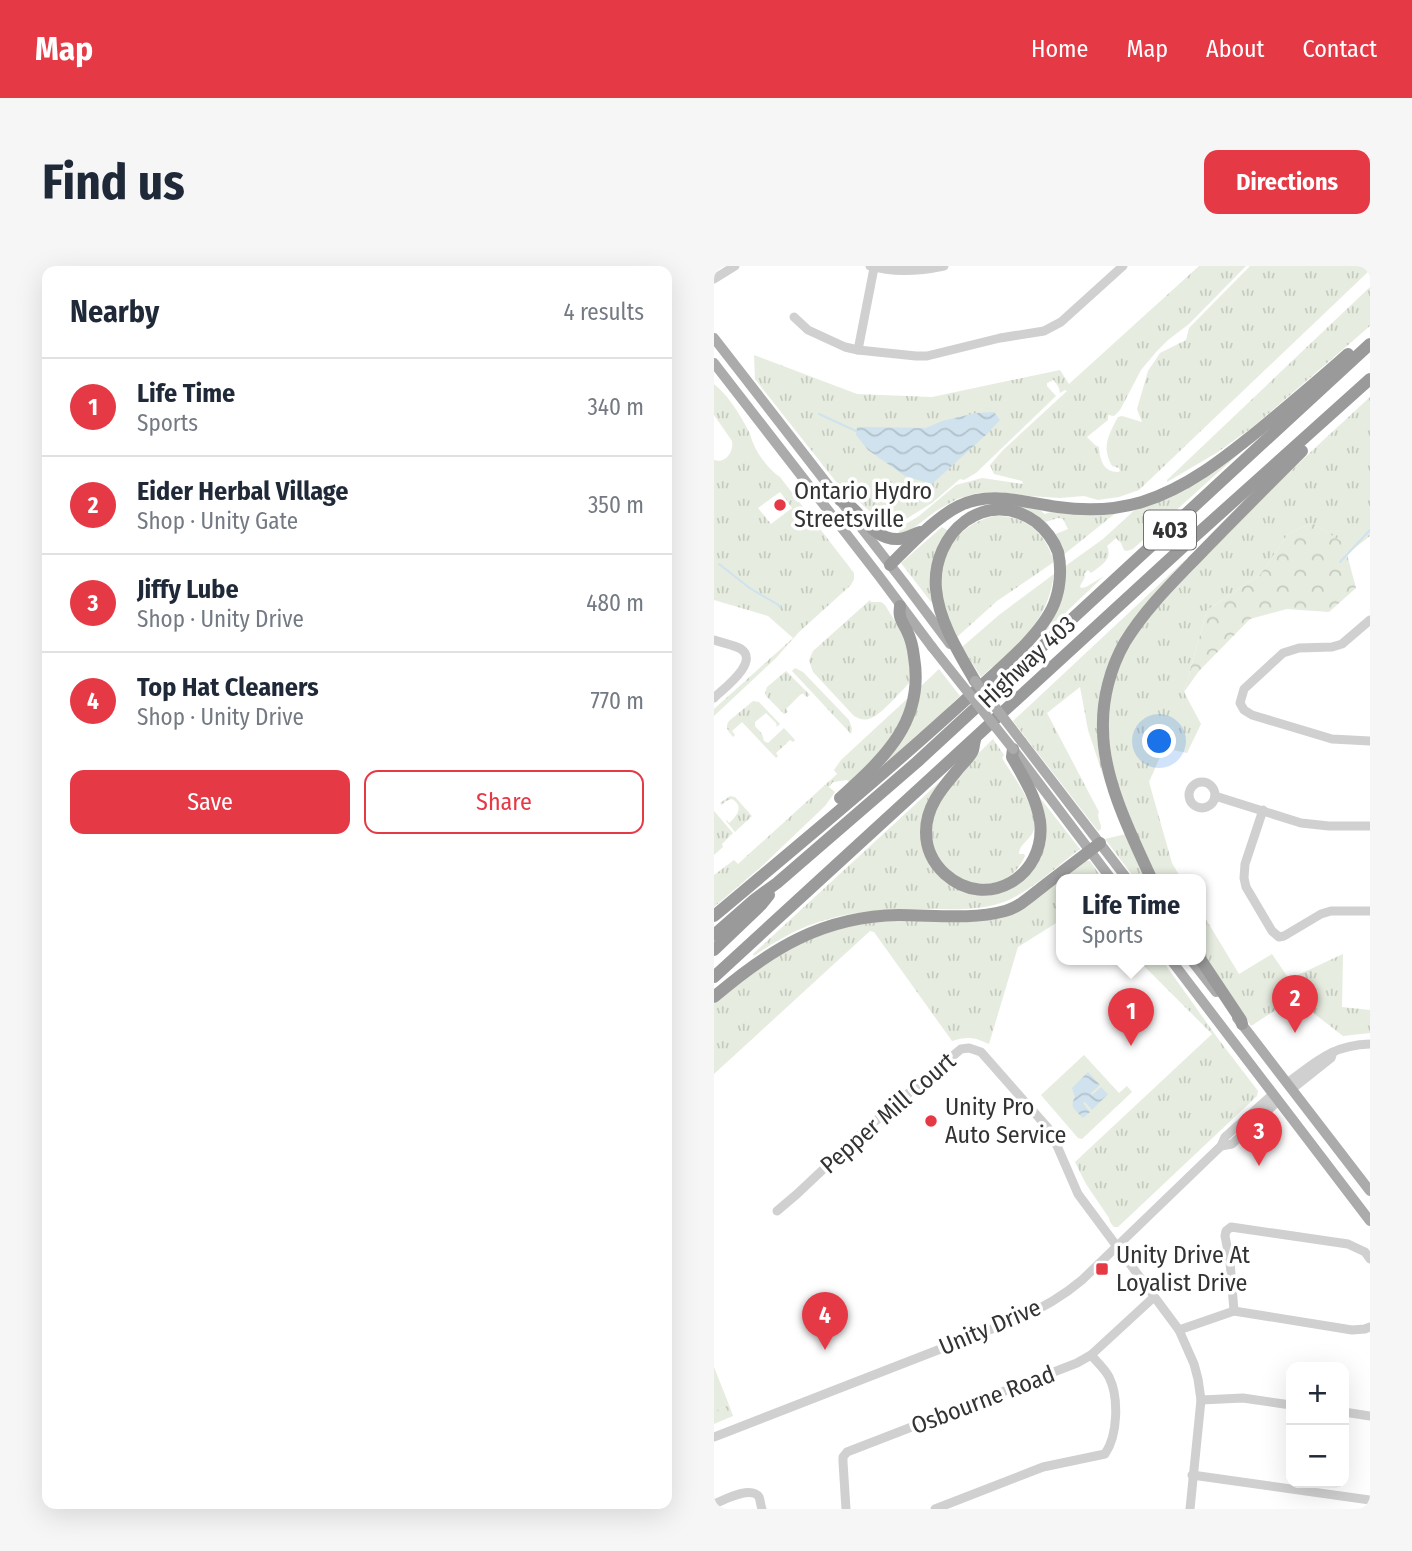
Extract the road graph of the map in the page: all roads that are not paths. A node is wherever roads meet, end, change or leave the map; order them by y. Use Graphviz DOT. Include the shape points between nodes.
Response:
graph roads {
  1 [pos="735,266"];
  2 [pos="944,266"];
  3 [pos="1123,266"];
  4 [pos="872,267"];
  5 [pos="714,279"];
  6 [pos="794,317"];
  7 [pos="1370,336"];
  8 [pos="714,338"];
  9 [pos="1370,344"];
  10 [pos="858,350"];
  11 [pos="714,363"];
  12 [pos="1370,379"];
  13 [pos="1329,417"];
  14 [pos="840,500"];
  15 [pos="927,530"];
  16 [pos="890,565"];
  17 [pos="900,606"];
  18 [pos="1370,620"];
  19 [pos="945,631"];
  20 [pos="714,640"];
  21 [pos="975,681"];
  22 [pos="714,698"];
  23 [pos="975,739"];
  24 [pos="1370,740"];
  25 [pos="1017,745"];
  26 [pos="1214,796"];
  27 [pos="1263,810"];
  28 [pos="1370,826"];
  29 [pos="1095,846"];
  30 [pos="769,871"];
  31 [pos="1059,874"];
  32 [pos="1109,874"];
  33 [pos="1122,874"];
  34 [pos="1149,874"];
  35 [pos="1056,877"];
  36 [pos="778,883"];
  37 [pos="1370,911"];
  38 [pos="714,916"];
  39 [pos="714,935"];
  40 [pos="714,950"];
  41 [pos="1175,965"];
  42 [pos="1195,965"];
  43 [pos="1204,965"];
  44 [pos="714,977"];
  45 [pos="714,997"];
  46 [pos="1242,1024"];
  47 [pos="1370,1044"];
  48 [pos="1290,1086"];
  49 [pos="1276,1098"];
  50 [pos="1370,1191"];
  51 [pos="777,1211"];
  52 [pos="1370,1220"];
  53 [pos="1116,1247"];
  54 [pos="1370,1259"];
  55 [pos="1154,1297"];
  56 [pos="1234,1311"];
  57 [pos="1370,1326"];
  58 [pos="1179,1330"];
  59 [pos="1091,1355"];
  60 [pos="1200,1400"];
  61 [pos="1286,1404"];
  62 [pos="1349,1413"];
  63 [pos="1370,1416"];
  64 [pos="714,1437"];
  65 [pos="1192,1475"];
  66 [pos="1370,1500"];
  67 [pos="714,1504"];
  68 [pos="762,1509"];
  69 [pos="846,1509"];
  70 [pos="935,1509"];
  71 [pos="1189,1509"];
  1 -- 5 [label="street"];
  2 -- 4 [label="street" via="908,271"];
  3 -- 10 [label="street" via="1061,323 1044,331 927,356"];
  4 -- 10 [label="street"];
  6 -- 10 [label="street" via="808,330"];
  7 -- 15 [label="highway" via="1227,455 1164,494 1086,510 983,499 958,506"];
  8 -- 14 [label="main road"];
  9 -- 36 [label="highway, Highway 403 / 403" via="917,762"];
  11 -- 17 [label="main road"];
  12 -- 13 [label="highway, Highway 403 / 403"];
  13 -- 23 [label="highway, Highway 403 / 403"];
  13 -- 34 [label="highway" via="1325,428 1148,611 1114,667 1104,708 1105,755 1127,826"];
  14 -- 15 [label="highway" via="885,537 901,538"];
  14 -- 16 [label="main road"];
  15 -- 16 [label="highway"];
  16 -- 19 [label="main road"];
  17 -- 25 [label="main road, bridge"];
  17 -- 30 [label="highway" via="916,673 903,729 889,750"];
  18 -- 24 [label="street" via="1342,644 1283,653 1244,689 1240,703 1252,715 1332,739"];
  19 -- 21 [label="highway"];
  19 -- 30 [label="highway" via="936,578 942,550 955,529 978,514 999,510 1024,515 1041,526 1055,545 1060,576 1054,605 1038,629 1005,664"];
  20 -- 22 [label="street" via="740,649 747,659 745,667"];
  21 -- 25 [label="main road, bridge"];
  23 -- 25 [label="highway" via="973,752 928,812 926,832 929,853 939,869 969,889 988,890 1009,883 1028,868 1038,849 1036,804 1012,757"];
  23 -- 44 [label="highway, Highway 403 / 403"];
  25 -- 29 [label="main road"];
  26 -- 27 [label="street"];
  27 -- 28 [label="street" via="1301,822"];
  27 -- 37 [label="street" via="1244,878 1272,931 1284,936 1331,911"];
  29 -- 31 [label="highway"];
  29 -- 32 [label="main road"];
  29 -- 33 [label="main road"];
  30 -- 38 [label="highway"];
  35 -- 45 [label="highway" via="1007,911 885,916 830,925 766,956"];
  36 -- 39 [label="highway, Highway 403 / 403"];
  36 -- 40 [label="highway"];
  41 -- 49 [label="main road"];
  42 -- 46 [label="main road"];
  43 -- 46 [label="highway"];
  46 -- 48 [label="main road"];
  47 -- 48 [label="street" via="1333,1052 1332,1058"];
  48 -- 49 [label="main road"];
  48 -- 50 [label="main road"];
  49 -- 52 [label="main road"];
  49 -- 53 [label="street, Unity Drive" via="1225,1137"];
  51 -- 53 [label="street, Pepper Mill Court" via="892,1105 961,1049 969,1048 981,1052 1048,1128 1078,1194"];
  53 -- 55 [label="street"];
  53 -- 64 [label="street, Unity Drive" via="1071,1290 1035,1312"];
  54 -- 56 [label="street" via="1348,1244 1231,1227 1225,1236"];
  55 -- 58 [label="street"];
  55 -- 59 [label="street, Osbourne Road"];
  56 -- 57 [label="street" via="1352,1330"];
  56 -- 58 [label="street"];
  58 -- 60 [label="street" via="1194,1364"];
  59 -- 69 [label="street, Osbourne Road" via="847,1452 843,1462"];
  59 -- 70 [label="street" via="1108,1376 1115,1396 1112,1439 1105,1454 1043,1467"];
  60 -- 61 [label="street" via="1243,1398"];
  60 -- 65 [label="street"];
  62 -- 63 [label="street"];
  65 -- 66 [label="street"];
  65 -- 71 [label="street"];
  67 -- 68 [label="street" via="749,1492 759,1497"];
}
